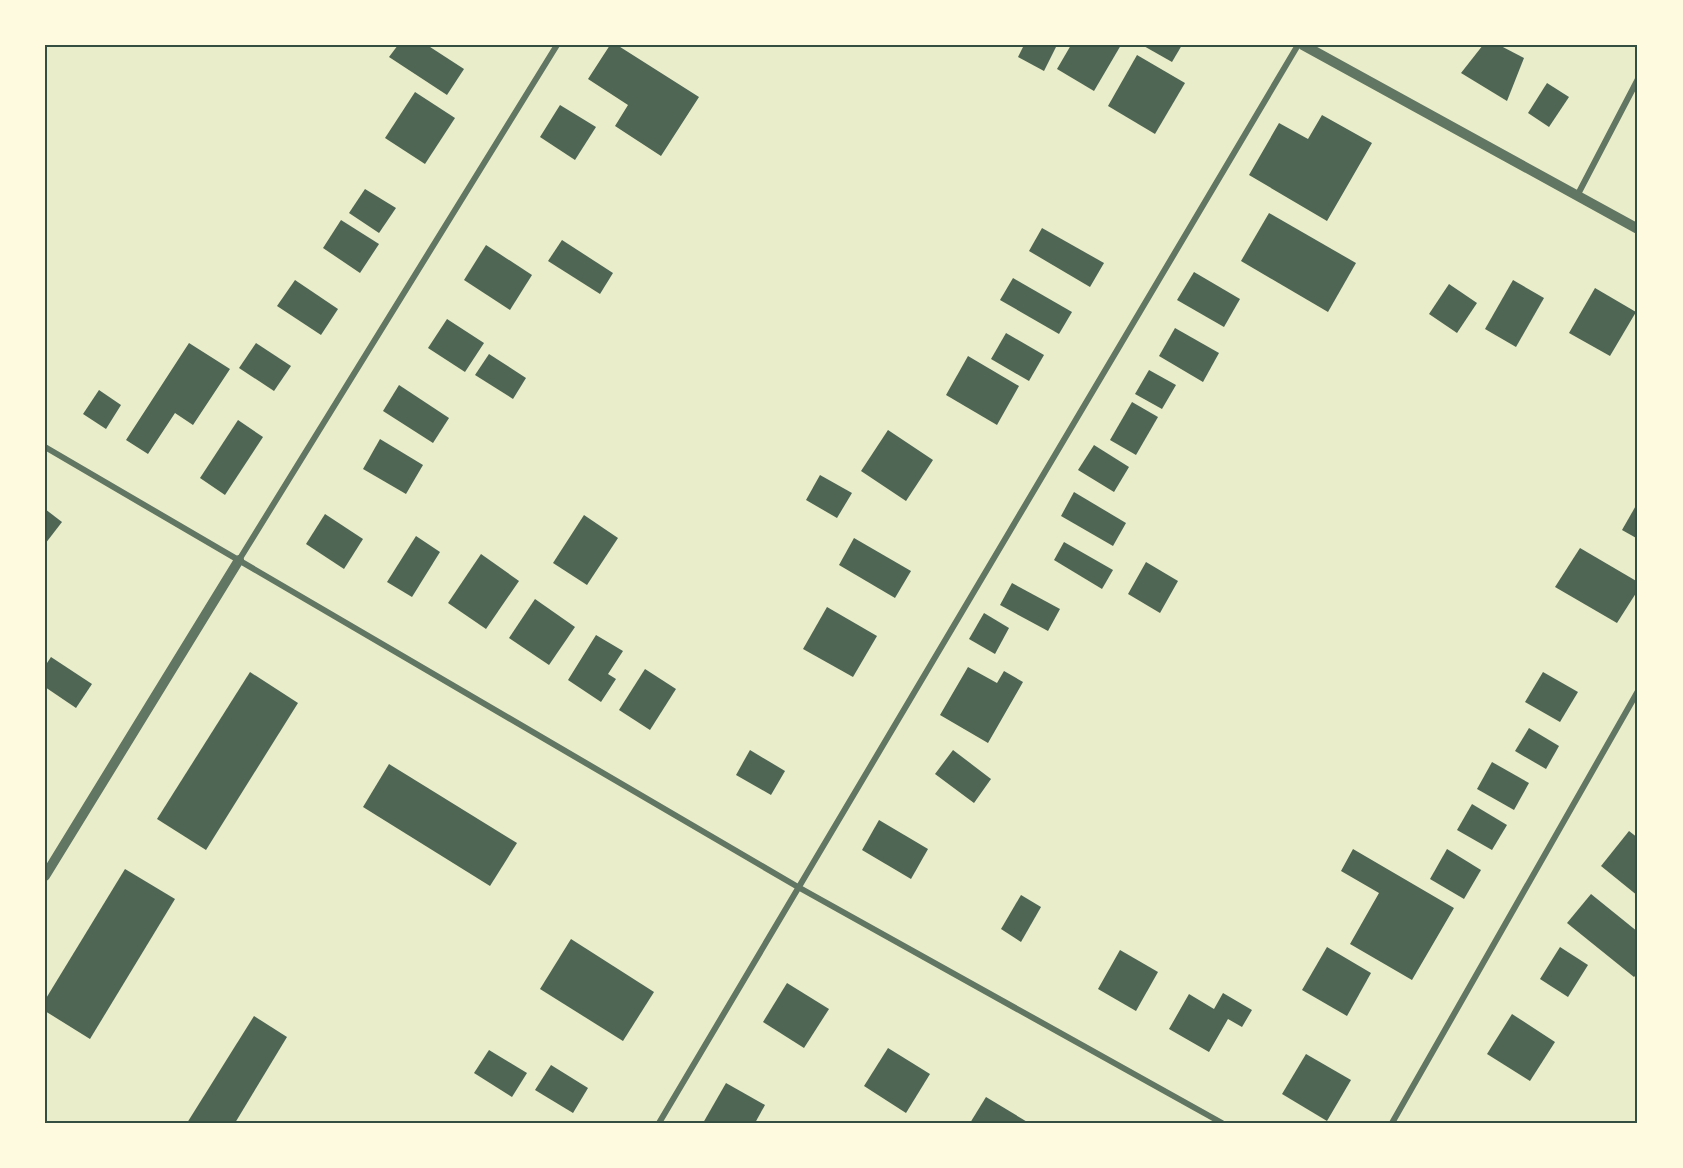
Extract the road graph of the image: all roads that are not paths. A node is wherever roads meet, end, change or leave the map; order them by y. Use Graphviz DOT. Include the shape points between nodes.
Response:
graph roads {
  1 [pos="557,45"];
  2 [pos="1300,45"];
  3 [pos="1638,79"];
  4 [pos="1577,196"];
  5 [pos="1638,229"];
  6 [pos="45,447"];
  7 [pos="239,560"];
  8 [pos="1638,691"];
  9 [pos="45,876"];
  10 [pos="798,887"];
  11 [pos="659,1123"];
  12 [pos="1222,1123"];
  13 [pos="1392,1123"];
  1 -- 7 [label="street"];
  2 -- 4 [label="street"];
  2 -- 10 [label="street"];
  3 -- 4 [label="street"];
  4 -- 5 [label="street"];
  6 -- 7 [label="street"];
  7 -- 9 [label="street"];
  7 -- 10 [label="street"];
  8 -- 13 [label="street"];
  10 -- 11 [label="street"];
  10 -- 12 [label="street"];
}
